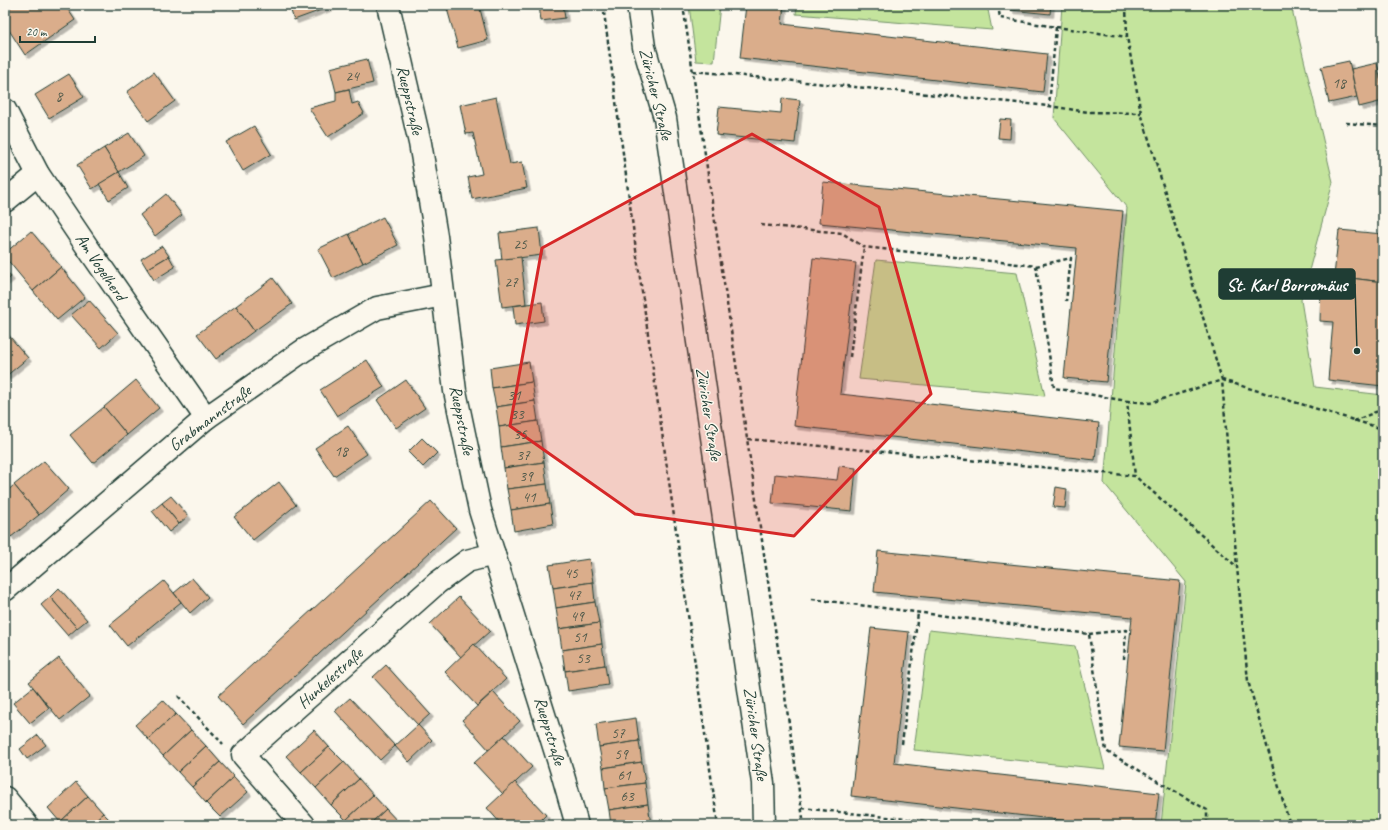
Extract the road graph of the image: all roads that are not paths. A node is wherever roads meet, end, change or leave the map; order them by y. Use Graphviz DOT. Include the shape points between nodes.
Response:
graph roads {
  1 [pos="388,5"];
  2 [pos="638,5"];
  3 [pos="5,110"];
  4 [pos="38,174"];
  5 [pos="5,201"];
  6 [pos="443,295"];
  7 [pos="206,418"];
  8 [pos="494,554"];
  9 [pos="5,590"];
  10 [pos="304,825"];
  11 [pos="577,825"];
  12 [pos="764,825"];
  1 -- 6 [label="street, Rueppstraße" via="420,143"];
  2 -- 12 [label="street, Züricher Straße" via="644,47 665,118 763,783"];
  3 -- 4 [label="street, Am Vogelherd"];
  4 -- 5 [label="street"];
  4 -- 7 [label="street, Am Vogelherd"];
  6 -- 7 [label="street, Grabmannstraße" via="377,308 304,350"];
  6 -- 8 [label="street, Rueppstraße" via="455,391 480,510"];
  7 -- 9 [label="street, Grabmannstraße"];
  8 -- 10 [label="street, Hunkelestraße" via="467,561 437,583 244,754"];
  8 -- 11 [label="street, Rueppstraße"];
}
